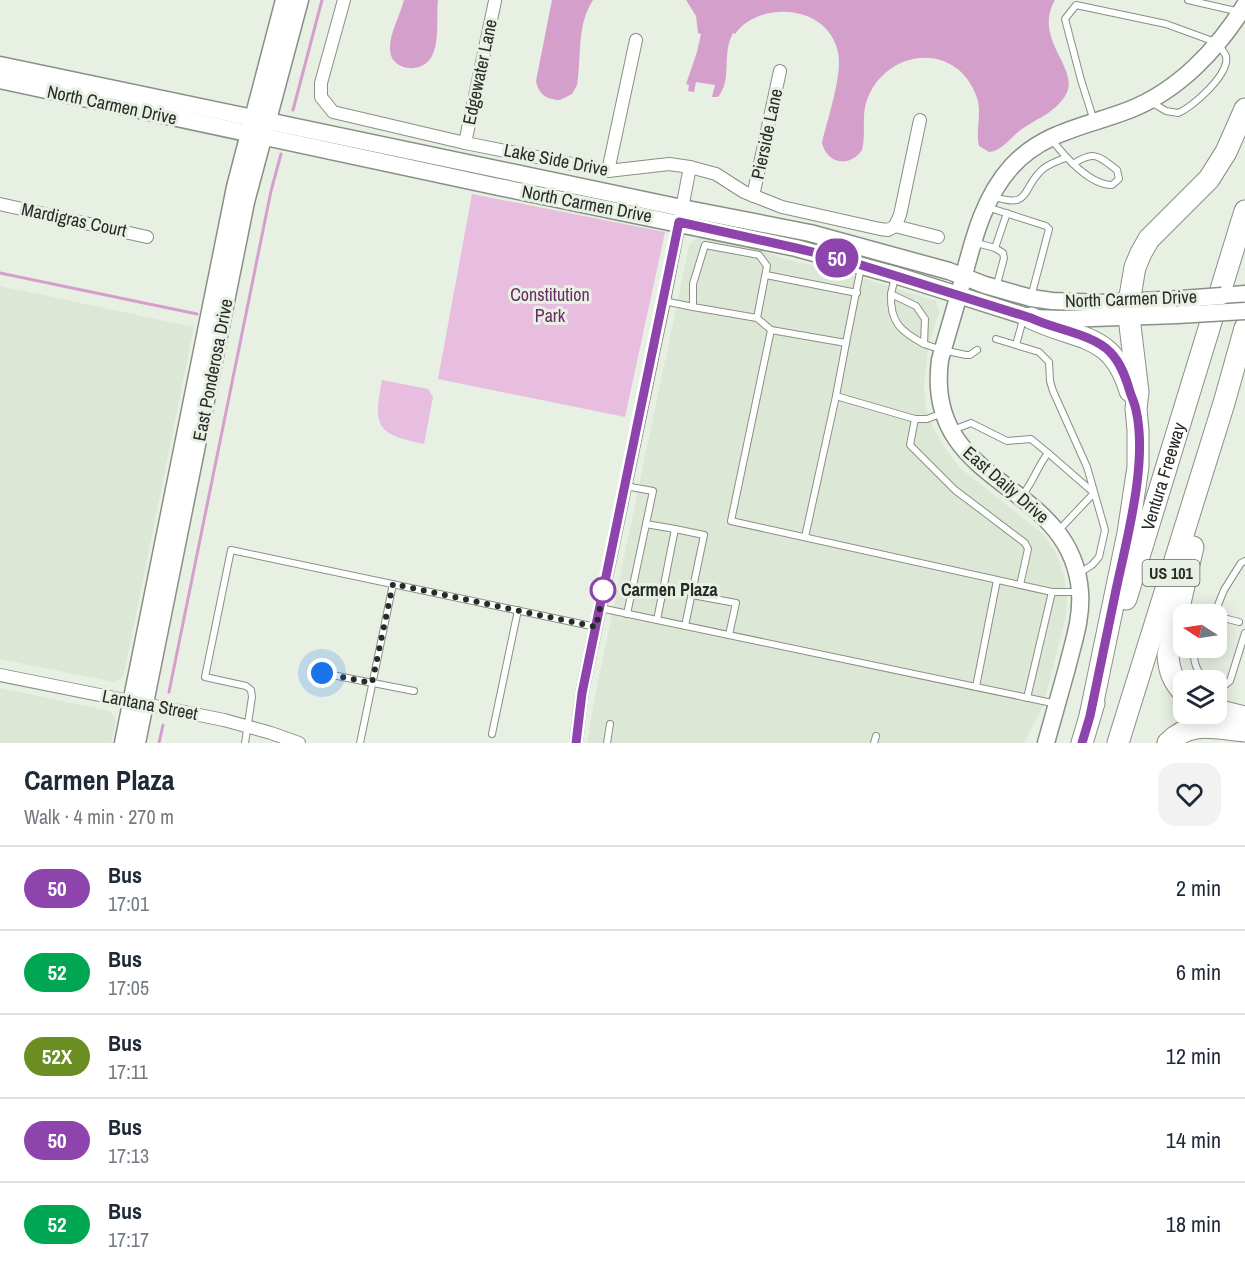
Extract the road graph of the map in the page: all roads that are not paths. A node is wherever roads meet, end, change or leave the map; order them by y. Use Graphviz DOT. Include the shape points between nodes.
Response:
graph roads {
  1 [pos="284,0"];
  2 [pos="300,0"];
  3 [pos="344,0"];
  4 [pos="1188,0"];
  5 [pos="495,1"];
  6 [pos="1243,9"];
  7 [pos="636,40"];
  8 [pos="1218,43"];
  9 [pos="0,65"];
  10 [pos="780,70"];
  11 [pos="0,80"];
  12 [pos="1148,101"];
  13 [pos="1245,109"];
  14 [pos="920,120"];
  15 [pos="1095,122"];
  16 [pos="258,127"];
  17 [pos="1049,137"];
  18 [pos="465,143"];
  19 [pos="1065,158"];
  20 [pos="1073,164"];
  21 [pos="690,167"];
  22 [pos="608,171"];
  23 [pos="753,196"];
  24 [pos="988,201"];
  25 [pos="0,204"];
  26 [pos="1245,211"];
  27 [pos="1007,213"];
  28 [pos="680,215"];
  29 [pos="895,226"];
  30 [pos="147,237"];
  31 [pos="938,237"];
  32 [pos="973,242"];
  33 [pos="995,248"];
  34 [pos="861,265"];
  35 [pos="766,275"];
  36 [pos="895,275"];
  37 [pos="963,277"];
  38 [pos="996,288"];
  39 [pos="857,292"];
  40 [pos="891,294"];
  41 [pos="1245,294"];
  42 [pos="958,296"];
  43 [pos="664,301"];
  44 [pos="693,307"];
  45 [pos="1179,307"];
  46 [pos="1129,309"];
  47 [pos="1028,310"];
  48 [pos="1245,311"];
  49 [pos="757,318"];
  50 [pos="1245,328"];
  51 [pos="771,330"];
  52 [pos="996,339"];
  53 [pos="846,343"];
  54 [pos="924,344"];
  55 [pos="1016,345"];
  56 [pos="942,350"];
  57 [pos="977,350"];
  58 [pos="836,396"];
  59 [pos="1224,403"];
  60 [pos="1136,409"];
  61 [pos="944,413"];
  62 [pos="915,419"];
  63 [pos="950,431"];
  64 [pos="1048,453"];
  65 [pos="625,486"];
  66 [pos="1094,493"];
  67 [pos="1021,497"];
  68 [pos="646,524"];
  69 [pos="675,529"];
  70 [pos="1058,531"];
  71 [pos="805,537"];
  72 [pos="1245,561"];
  73 [pos="1077,574"];
  74 [pos="998,580"];
  75 [pos="393,584"];
  76 [pos="1020,585"];
  77 [pos="1052,592"];
  78 [pos="1080,592"];
  79 [pos="692,595"];
  80 [pos="1218,604"];
  81 [pos="599,608"];
  82 [pos="519,610"];
  83 [pos="627,614"];
  84 [pos="1227,619"];
  85 [pos="657,620"];
  86 [pos="1239,622"];
  87 [pos="686,626"];
  88 [pos="596,627"];
  89 [pos="1245,633"];
  90 [pos="729,635"];
  91 [pos="322,673"];
  92 [pos="0,675"];
  93 [pos="1173,680"];
  94 [pos="372,683"];
  95 [pos="1227,684"];
  96 [pos="976,687"];
  97 [pos="414,691"];
  98 [pos="1027,698"];
  99 [pos="138,702"];
  100 [pos="1057,704"];
  101 [pos="1090,716"];
  102 [pos="1227,718"];
  103 [pos="610,724"];
  104 [pos="248,726"];
  105 [pos="1244,730"];
  106 [pos="492,734"];
  107 [pos="123,743"];
  108 [pos="137,743"];
  109 [pos="245,743"];
  110 [pos="299,743"];
  111 [pos="360,743"];
  112 [pos="576,743"];
  113 [pos="608,743"];
  114 [pos="1046,743"];
  115 [pos="1082,743"];
  116 [pos="1118,743"];
  117 [pos="1168,743"];
  1 -- 16 [label="main road, East Ponderosa Drive"];
  2 -- 16 [label="main road, East Ponderosa Drive"];
  3 -- 18 [label="street, Lake Side Drive" via="321,83 321,97 333,112"];
  4 -- 6 [label="lane"];
  5 -- 18 [label="street, Edgewater Lane"];
  6 -- 8 [label="main road, East Daily Drive"];
  7 -- 22 [label="street"];
  8 -- 12 [label="main road, East Daily Drive" via="1182,78"];
  8 -- 12 [label="lane" via="1226,56 1225,63 1205,96 1178,113"];
  8 -- 15 [label="lane" via="1166,24 1076,5 1065,19"];
  9 -- 16 [label="main road, North Carmen Drive"];
  10 -- 23 [label="street, Pierside Lane"];
  11 -- 16 [label="main road, North Carmen Drive"];
  12 -- 15 [label="main road, East Daily Drive"];
  13 -- 46 [label="highway" via="1209,179 1141,253"];
  14 -- 29 [label="street"];
  15 -- 17 [label="main road, East Daily Drive"];
  16 -- 28 [label="main road, North Carmen Drive"];
  16 -- 99 [label="main road, East Ponderosa Drive" via="239,235"];
  17 -- 19 [label="lane"];
  17 -- 24 [label="main road, East Daily Drive" via="1021,156"];
  18 -- 22 [label="street, Lake Side Drive"];
  19 -- 20 [label="lane"];
  19 -- 24 [label="lane" via="1044,169 1015,202"];
  20 -- 20 [label="lane" via="1103,185 1112,185 1119,179 1117,170 1096,155 1085,156"];
  21 -- 22 [label="street, Lake Side Drive" via="669,164"];
  21 -- 23 [label="street, Lake Side Drive" via="716,174"];
  21 -- 28 [label="street"];
  23 -- 29 [label="street, Lake Side Drive" via="782,207 880,229"];
  24 -- 27 [label="lane"];
  24 -- 32 [label="main road, East Daily Drive"];
  25 -- 30 [label="street, Mardigras Court"];
  26 -- 101 [label="highway, Ventura Freeway / US 101"];
  27 -- 33 [label="lane"];
  27 -- 47 [label="lane" via="1049,229"];
  28 -- 34 [label="main road, North Carmen Drive"];
  28 -- 37 [label="main road, North Carmen Drive" via="842,240"];
  28 -- 43 [label="street"];
  29 -- 31 [label="street, Lake Side Drive"];
  32 -- 33 [label="lane"];
  32 -- 37 [label="main road, East Daily Drive"];
  33 -- 38 [label="lane" via="1004,258"];
  34 -- 36 [label="main road, North Carmen Drive"];
  34 -- 39 [label="lane"];
  35 -- 39 [label="lane"];
  35 -- 44 [label="lane" via="767,266 759,255 705,245 693,284"];
  35 -- 49 [label="lane"];
  36 -- 40 [label="lane"];
  36 -- 42 [label="main road, North Carmen Drive"];
  37 -- 38 [label="main road, North Carmen Drive"];
  37 -- 42 [label="main road, East Daily Drive"];
  38 -- 47 [label="main road, North Carmen Drive"];
  39 -- 53 [label="lane"];
  40 -- 54 [label="lane" via="890,312 903,333"];
  40 -- 54 [label="lane" via="921,312 926,323"];
  41 -- 45 [label="main road, North Carmen Drive, bridge"];
  42 -- 47 [label="main road, North Carmen Drive"];
  42 -- 56 [label="main road, East Daily Drive"];
  43 -- 44 [label="lane"];
  43 -- 65 [label="street"];
  44 -- 49 [label="lane"];
  45 -- 46 [label="main road, North Carmen Drive"];
  45 -- 48 [label="main road, North Carmen Drive, bridge"];
  46 -- 47 [label="main road, North Carmen Drive" via="1064,319"];
  46 -- 60 [label="highway" via="1138,392"];
  47 -- 55 [label="lane"];
  47 -- 60 [label="highway" via="1047,326 1092,340 1109,351 1120,365"];
  49 -- 51 [label="lane"];
  50 -- 59 [label="highway, Ventura Freeway / US 101"];
  51 -- 53 [label="lane"];
  51 -- 71 [label="lane" via="731,521"];
  52 -- 55 [label="lane"];
  53 -- 58 [label="lane"];
  54 -- 56 [label="lane"];
  55 -- 66 [label="lane" via="1039,352 1049,362 1053,391 1087,467"];
  56 -- 57 [label="lane" via="970,355"];
  56 -- 61 [label="main road, East Daily Drive" via="937,383"];
  58 -- 62 [label="lane"];
  58 -- 71 [label="lane"];
  59 -- 93 [label="highway" via="1170,636 1169,670"];
  59 -- 116 [label="highway, Ventura Freeway / US 101"];
  60 -- 101 [label="highway" via="1134,498"];
  61 -- 62 [label="lane"];
  61 -- 63 [label="main road, East Daily Drive"];
  62 -- 76 [label="lane" via="910,445 955,490 1025,543 1028,549"];
  63 -- 64 [label="lane" via="971,423 1007,441 1031,439"];
  63 -- 67 [label="main road, East Daily Drive" via="982,468"];
  64 -- 66 [label="lane"];
  64 -- 67 [label="lane"];
  65 -- 68 [label="lane" via="653,491"];
  65 -- 81 [label="street"];
  66 -- 70 [label="lane"];
  66 -- 73 [label="lane" via="1105,530 1103,546 1092,565"];
  67 -- 70 [label="main road, East Daily Drive"];
  68 -- 69 [label="lane"];
  68 -- 83 [label="lane"];
  69 -- 79 [label="lane" via="704,535"];
  69 -- 85 [label="lane"];
  70 -- 73 [label="main road, East Daily Drive" via="1070,549"];
  71 -- 74 [label="lane"];
  72 -- 80 [label="lane" via="1240,563"];
  73 -- 78 [label="main road, East Daily Drive"];
  74 -- 76 [label="lane"];
  74 -- 96 [label="lane"];
  75 -- 82 [label="lane"];
  75 -- 94 [label="lane"];
  75 -- 104 [label="lane" via="231,550 205,677 251,690"];
  76 -- 77 [label="lane"];
  77 -- 78 [label="lane"];
  77 -- 98 [label="lane"];
  78 -- 100 [label="main road, East Daily Drive" via="1078,627"];
  79 -- 87 [label="lane"];
  79 -- 90 [label="lane" via="736,603"];
  81 -- 83 [label="lane"];
  81 -- 88 [label="street"];
  82 -- 88 [label="lane"];
  82 -- 106 [label="lane"];
  83 -- 85 [label="lane"];
  84 -- 86 [label="lane"];
  85 -- 87 [label="lane"];
  87 -- 90 [label="lane"];
  88 -- 112 [label="street"];
  89 -- 95 [label="lane"];
  90 -- 96 [label="lane"];
  91 -- 94 [label="lane"];
  92 -- 99 [label="street, Lantana Street"];
  94 -- 97 [label="lane"];
  94 -- 111 [label="lane"];
  96 -- 98 [label="lane"];
  98 -- 100 [label="lane"];
  99 -- 104 [label="street, Lantana Street"];
  99 -- 107 [label="main road, East Ponderosa Drive"];
  99 -- 108 [label="main road, East Ponderosa Drive"];
  100 -- 114 [label="main road, East Daily Drive"];
  101 -- 115 [label="highway, Ventura Freeway / US 101"];
  102 -- 105 [label="highway"];
  103 -- 113 [label="lane"];
  104 -- 109 [label="lane"];
  104 -- 110 [label="street, Lantana Street"];
  105 -- 117 [label="highway" via="1200,726 1184,731"];
}
